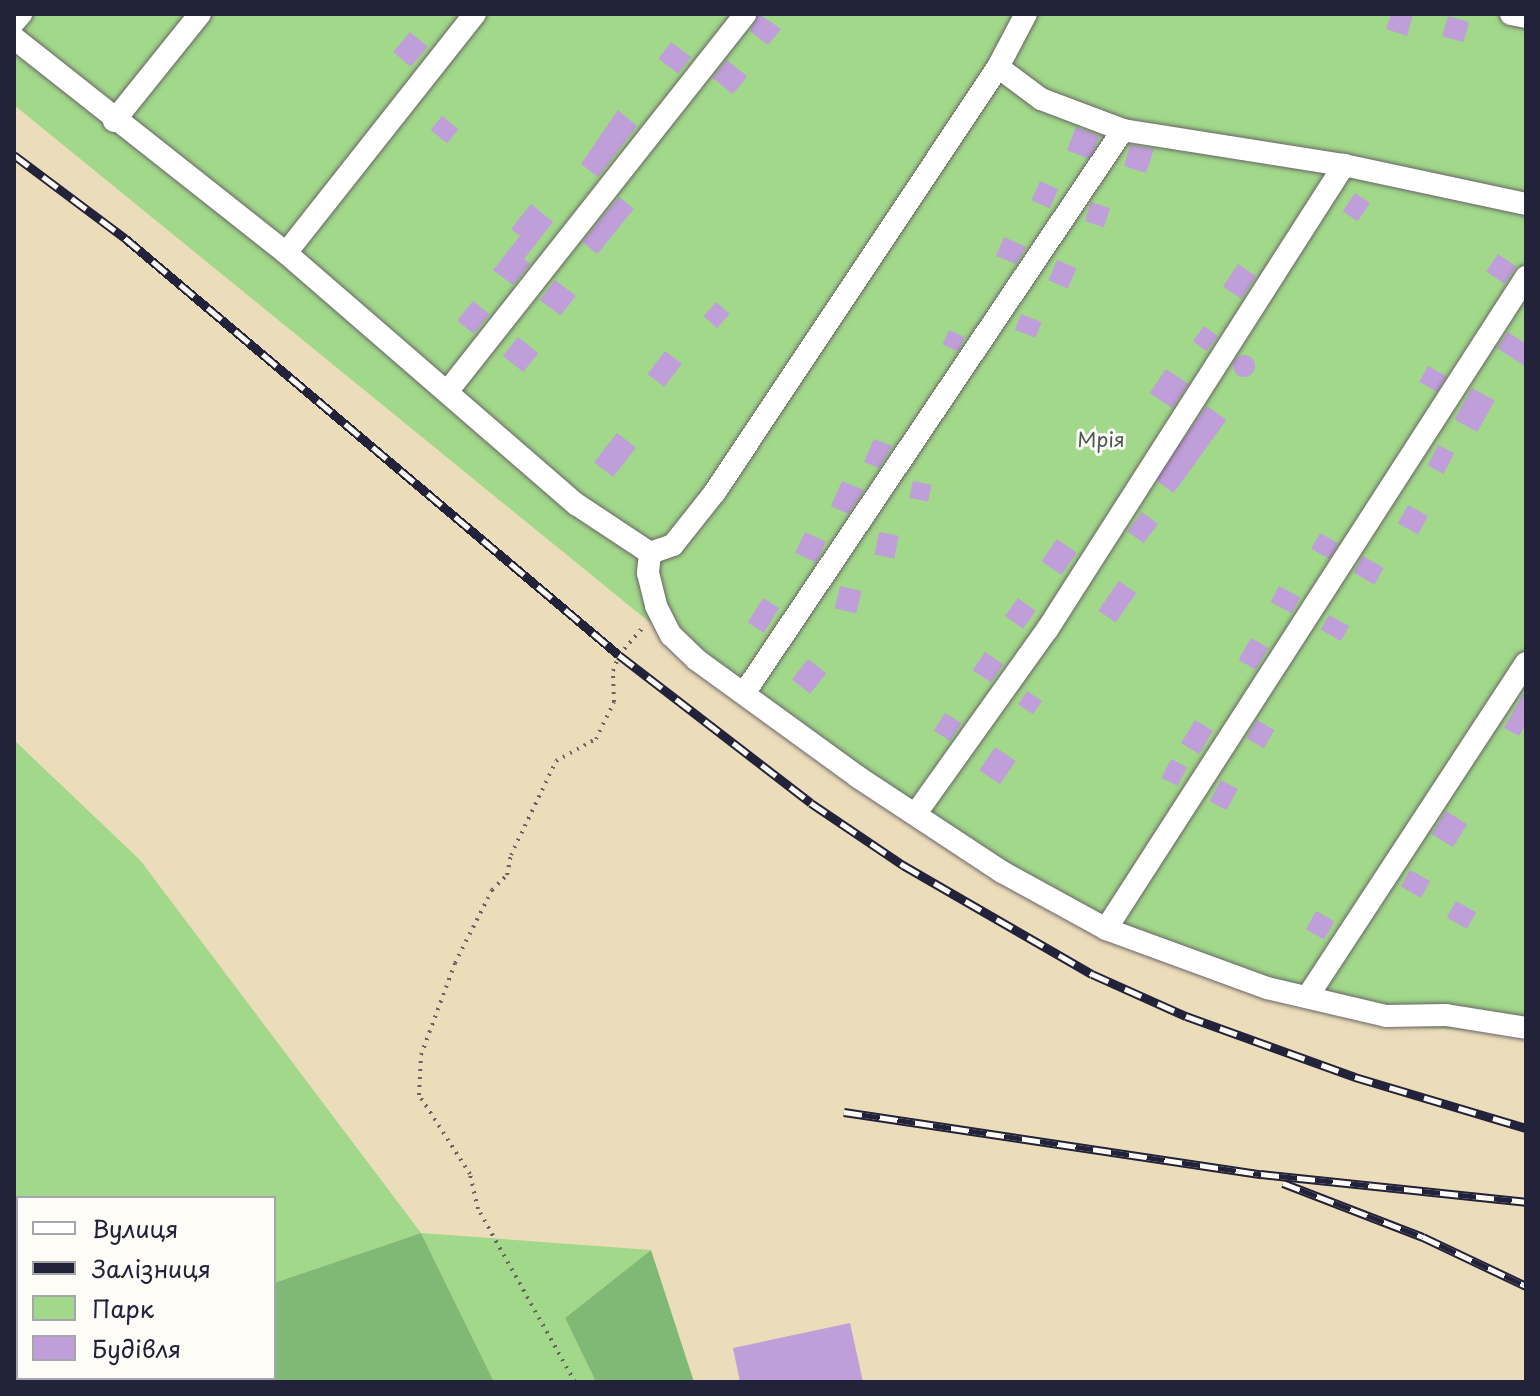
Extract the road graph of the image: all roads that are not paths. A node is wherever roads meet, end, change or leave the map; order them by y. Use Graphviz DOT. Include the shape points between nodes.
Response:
graph roads {
  1 [pos="21,14"];
  2 [pos="200,14"];
  3 [pos="475,14"];
  4 [pos="745,14"];
  5 [pos="1026,14"];
  6 [pos="1511,14"];
  7 [pos="1526,17"];
  8 [pos="14,22"];
  9 [pos="14,38"];
  10 [pos="998,67"];
  11 [pos="114,121"];
  12 [pos="1123,130"];
  13 [pos="1344,165"];
  14 [pos="1526,204"];
  15 [pos="286,253"];
  16 [pos="1526,277"];
  17 [pos="447,392"];
  18 [pos="650,553"];
  19 [pos="1526,663"];
  20 [pos="745,692"];
  21 [pos="917,812"];
  22 [pos="1106,929"];
  23 [pos="1308,996"];
  24 [pos="1525,1027"];
  1 -- 8 [label="street"];
  2 -- 11 [label="street"];
  3 -- 15 [label="street"];
  4 -- 17 [label="street"];
  5 -- 10 [label="street"];
  6 -- 7 [label="street"];
  9 -- 11 [label="street"];
  10 -- 12 [label="street" via="1041,99"];
  10 -- 18 [label="street" via="715,492 673,545"];
  11 -- 15 [label="street"];
  12 -- 13 [label="street"];
  12 -- 20 [label="street"];
  13 -- 14 [label="street"];
  13 -- 21 [label="street" via="1047,630"];
  15 -- 17 [label="street"];
  16 -- 22 [label="street"];
  17 -- 18 [label="street" via="576,504"];
  18 -- 20 [label="street" via="648,573 656,606 680,644"];
  19 -- 23 [label="street"];
  20 -- 21 [label="street" via="858,777"];
  21 -- 22 [label="street" via="1002,872"];
  22 -- 23 [label="street" via="1267,988"];
  23 -- 24 [label="street" via="1386,1016 1446,1015"];
}
